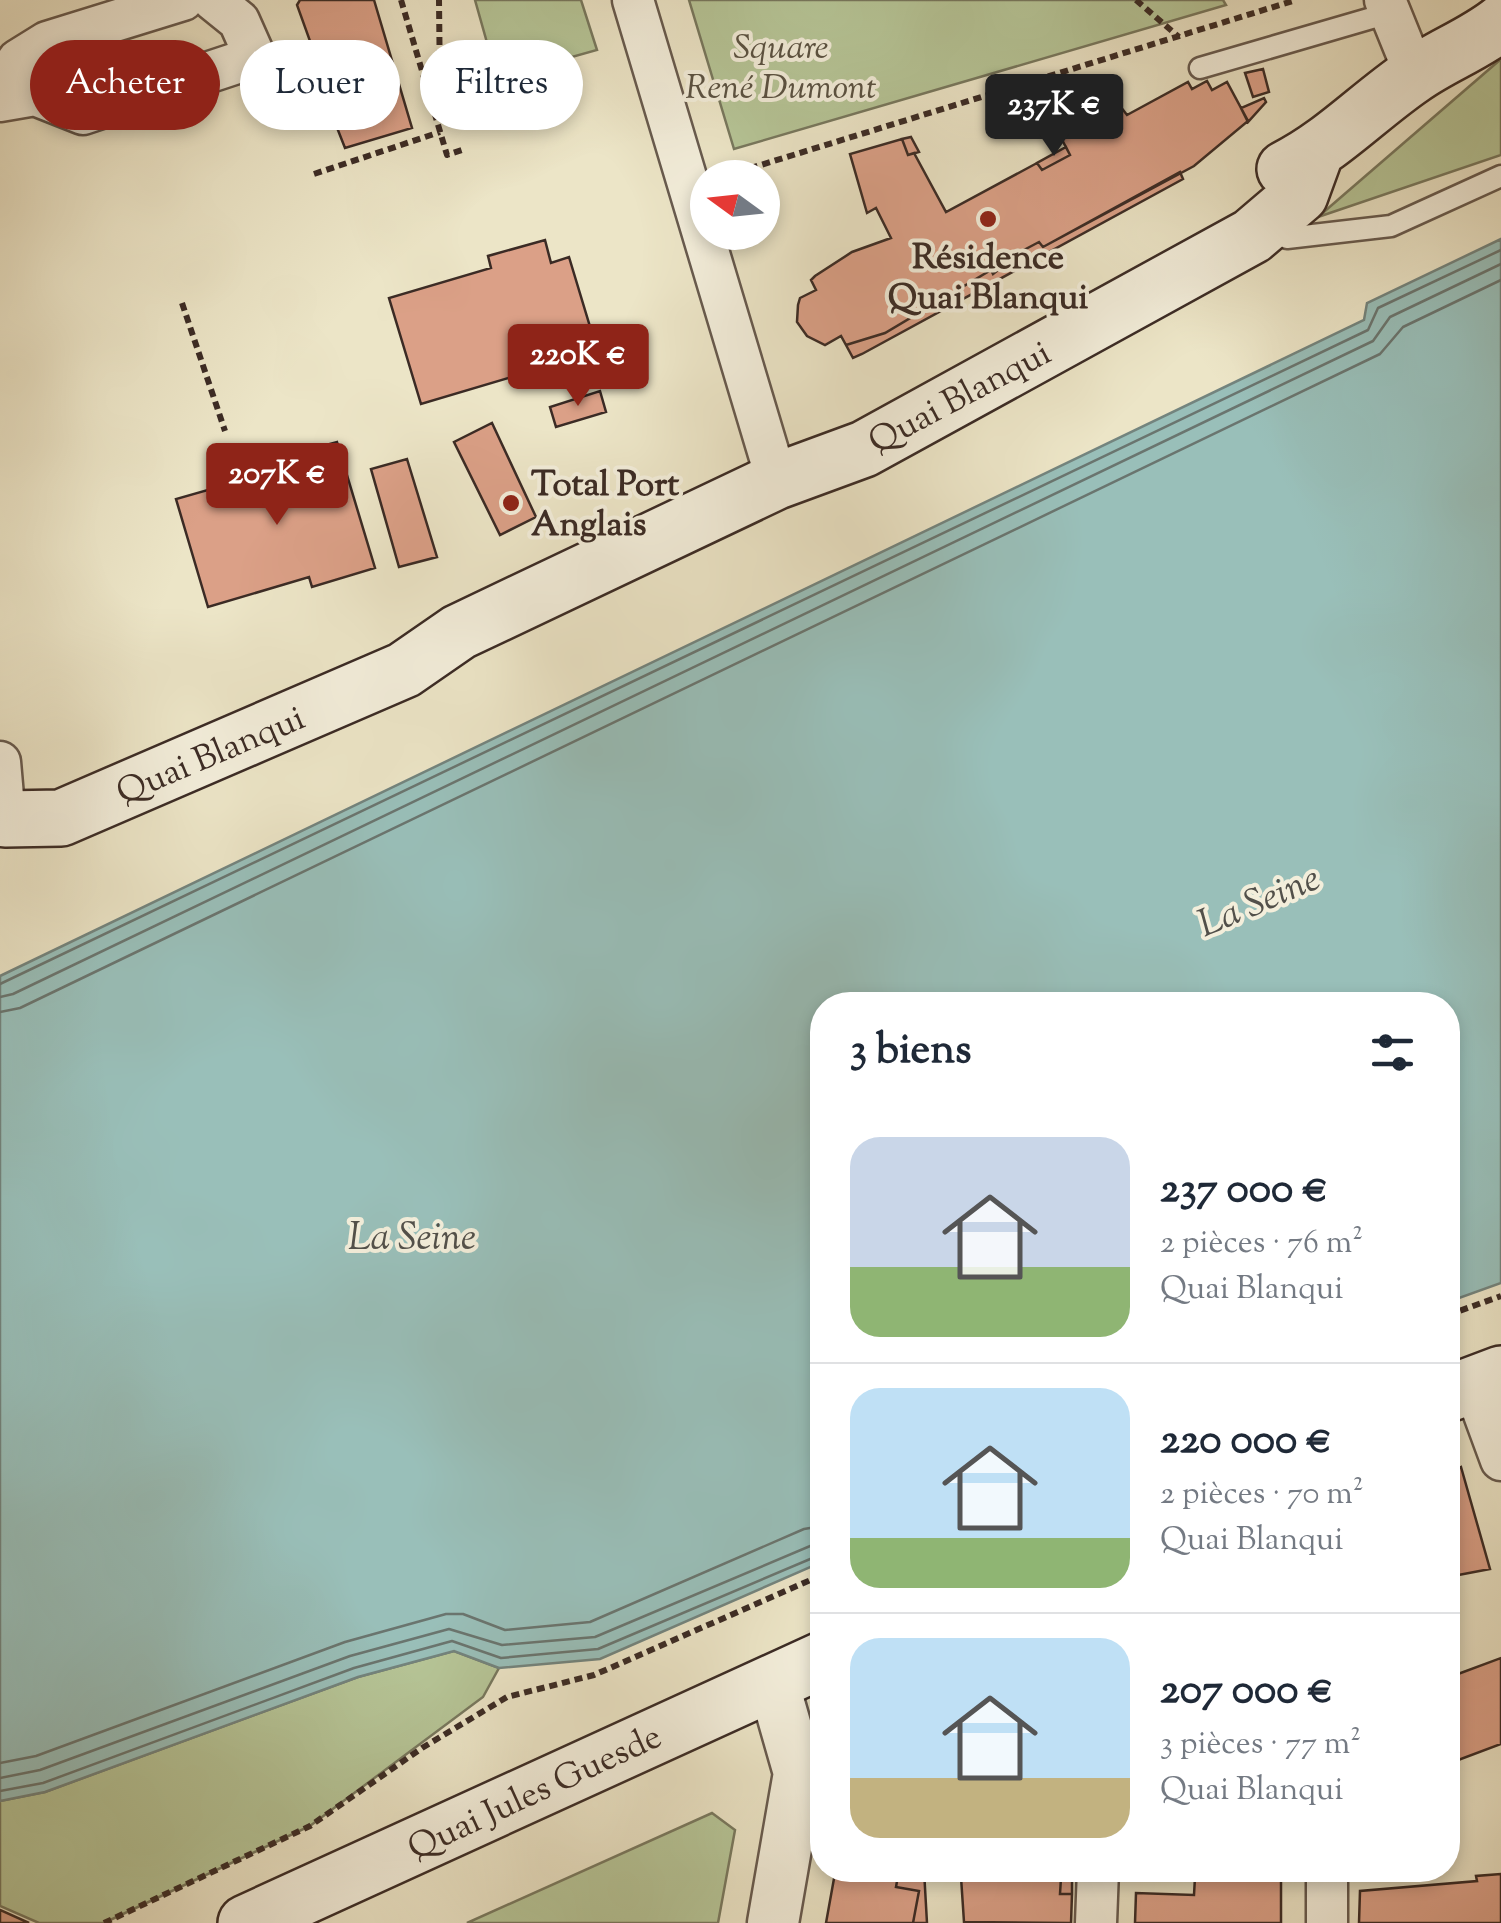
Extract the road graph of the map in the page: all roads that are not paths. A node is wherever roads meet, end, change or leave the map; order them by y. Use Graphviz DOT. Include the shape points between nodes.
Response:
graph roads {
  1 [pos="182,0"];
  2 [pos="212,0"];
  3 [pos="633,0"];
  4 [pos="1472,0"];
  5 [pos="1387,6"];
  6 [pos="1501,23"];
  7 [pos="1200,68"];
  8 [pos="1415,74"];
  9 [pos="0,89"];
  10 [pos="0,102"];
  11 [pos="1501,176"];
  12 [pos="1287,238"];
  13 [pos="777,481"];
  14 [pos="0,762"];
  15 [pos="2,822"];
  16 [pos="1474,1384"];
  17 [pos="1501,1460"];
  18 [pos="810,1665"];
  19 [pos="772,1682"];
  20 [pos="1098,1882"];
  21 [pos="1327,1882"];
  22 [pos="246,1923"];
  23 [pos="772,1923"];
  24 [pos="1096,1923"];
  25 [pos="1327,1923"];
  1 -- 9 [label="street" via="47,42 18,60"];
  2 -- 10 [label="street" via="240,21 256,56 83,114 35,95"];
  3 -- 13 [label="street"];
  4 -- 8 [label="main road, Quai Blanqui" via="1451,16"];
  5 -- 7 [label="lane"];
  5 -- 8 [label="street"];
  6 -- 8 [label="main road, Quai Blanqui"];
  8 -- 13 [label="main road, Quai Blanqui" via="1226,216 848,418"];
  11 -- 12 [label="lane" via="1390,226"];
  13 -- 15 [label="main road, Quai Blanqui" via="459,632 404,670 61,818"];
  14 -- 15 [label="street"];
  16 -- 17 [label="street"];
  18 -- 19 [label="main road, Quai Jules Guesde"];
  19 -- 22 [label="main road, Quai Jules Guesde"];
  19 -- 23 [label="street" via="798,1773"];
  20 -- 24 [label="street"];
  21 -- 25 [label="street"];
}
